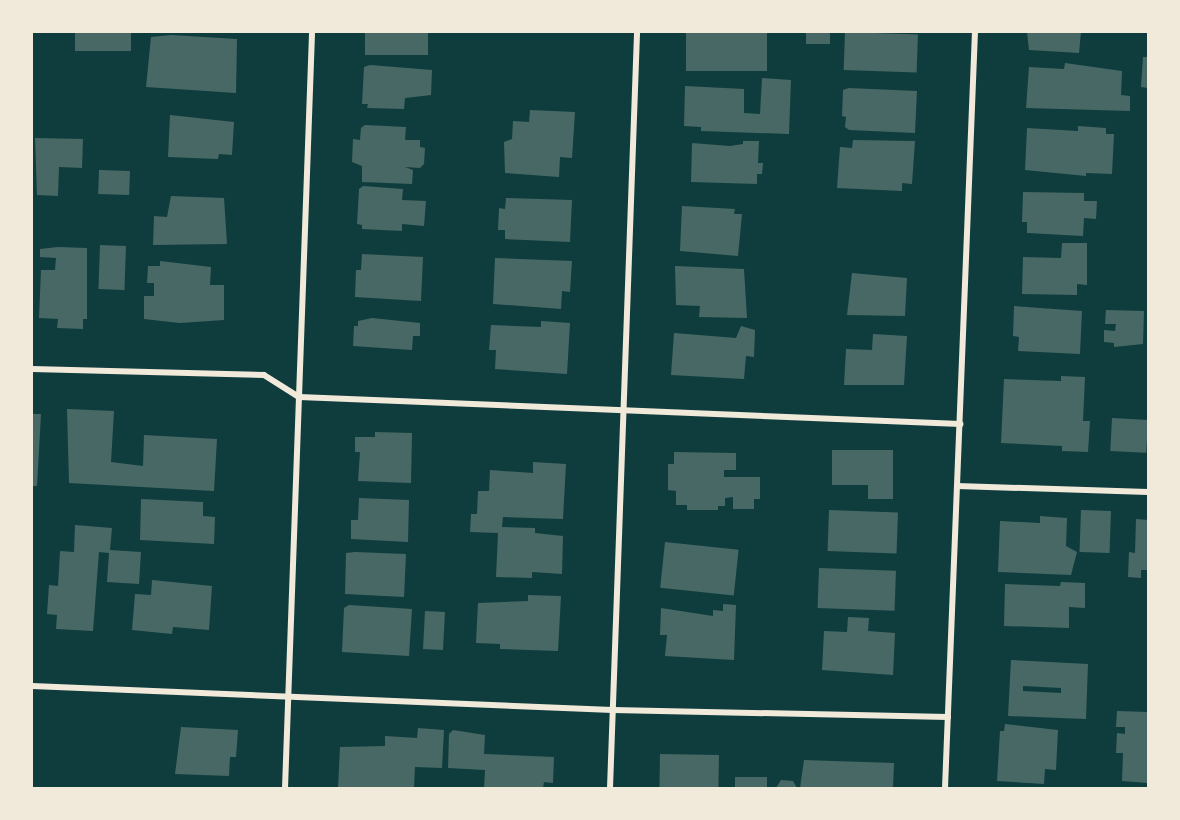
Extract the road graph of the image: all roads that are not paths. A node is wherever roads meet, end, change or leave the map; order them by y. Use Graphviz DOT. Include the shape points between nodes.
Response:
graph roads {
  1 [pos="312,32"];
  2 [pos="637,32"];
  3 [pos="975,32"];
  4 [pos="32,369"];
  5 [pos="299,397"];
  6 [pos="623,410"];
  7 [pos="960,424"];
  8 [pos="957,486"];
  9 [pos="1149,492"];
  10 [pos="32,686"];
  11 [pos="289,696"];
  12 [pos="613,710"];
  13 [pos="948,717"];
  14 [pos="285,789"];
  15 [pos="610,789"];
  16 [pos="945,789"];
  1 -- 5 [label="street"];
  2 -- 6 [label="street"];
  3 -- 7 [label="street"];
  4 -- 5 [label="street" via="264,375"];
  5 -- 6 [label="street"];
  5 -- 11 [label="street"];
  6 -- 7 [label="street"];
  6 -- 12 [label="street"];
  7 -- 8 [label="street"];
  8 -- 9 [label="street"];
  8 -- 13 [label="street"];
  10 -- 11 [label="street"];
  11 -- 12 [label="street"];
  11 -- 14 [label="street"];
  12 -- 13 [label="street"];
  12 -- 15 [label="street"];
  13 -- 16 [label="street"];
}
